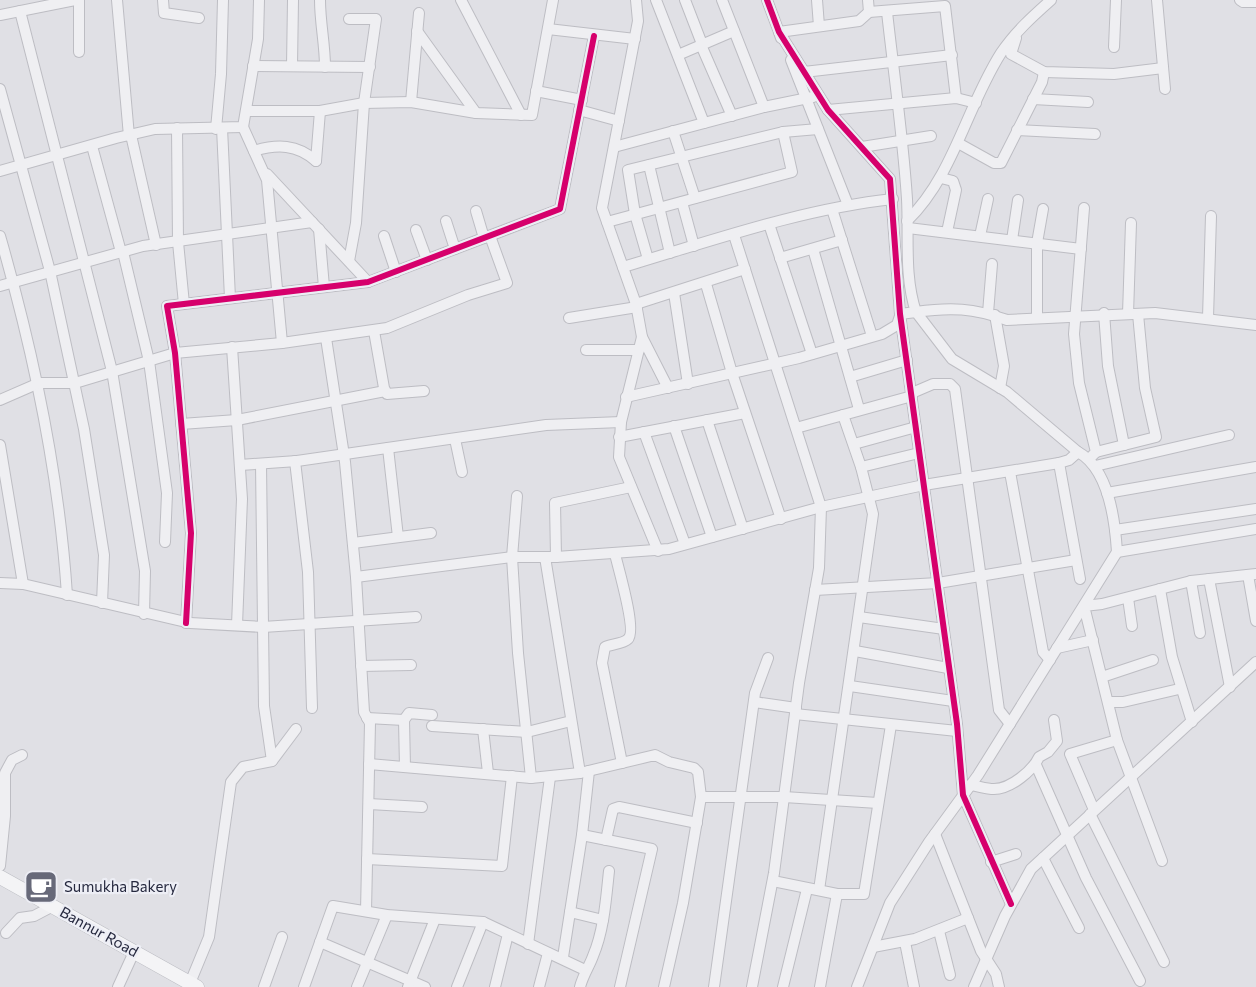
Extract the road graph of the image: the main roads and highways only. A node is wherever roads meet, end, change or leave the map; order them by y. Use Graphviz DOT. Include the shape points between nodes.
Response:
graph roads {
  1 [pos="0,877"];
  2 [pos="194,985"];
  1 -- 2 [label="main road, Bannur Road"];
}
